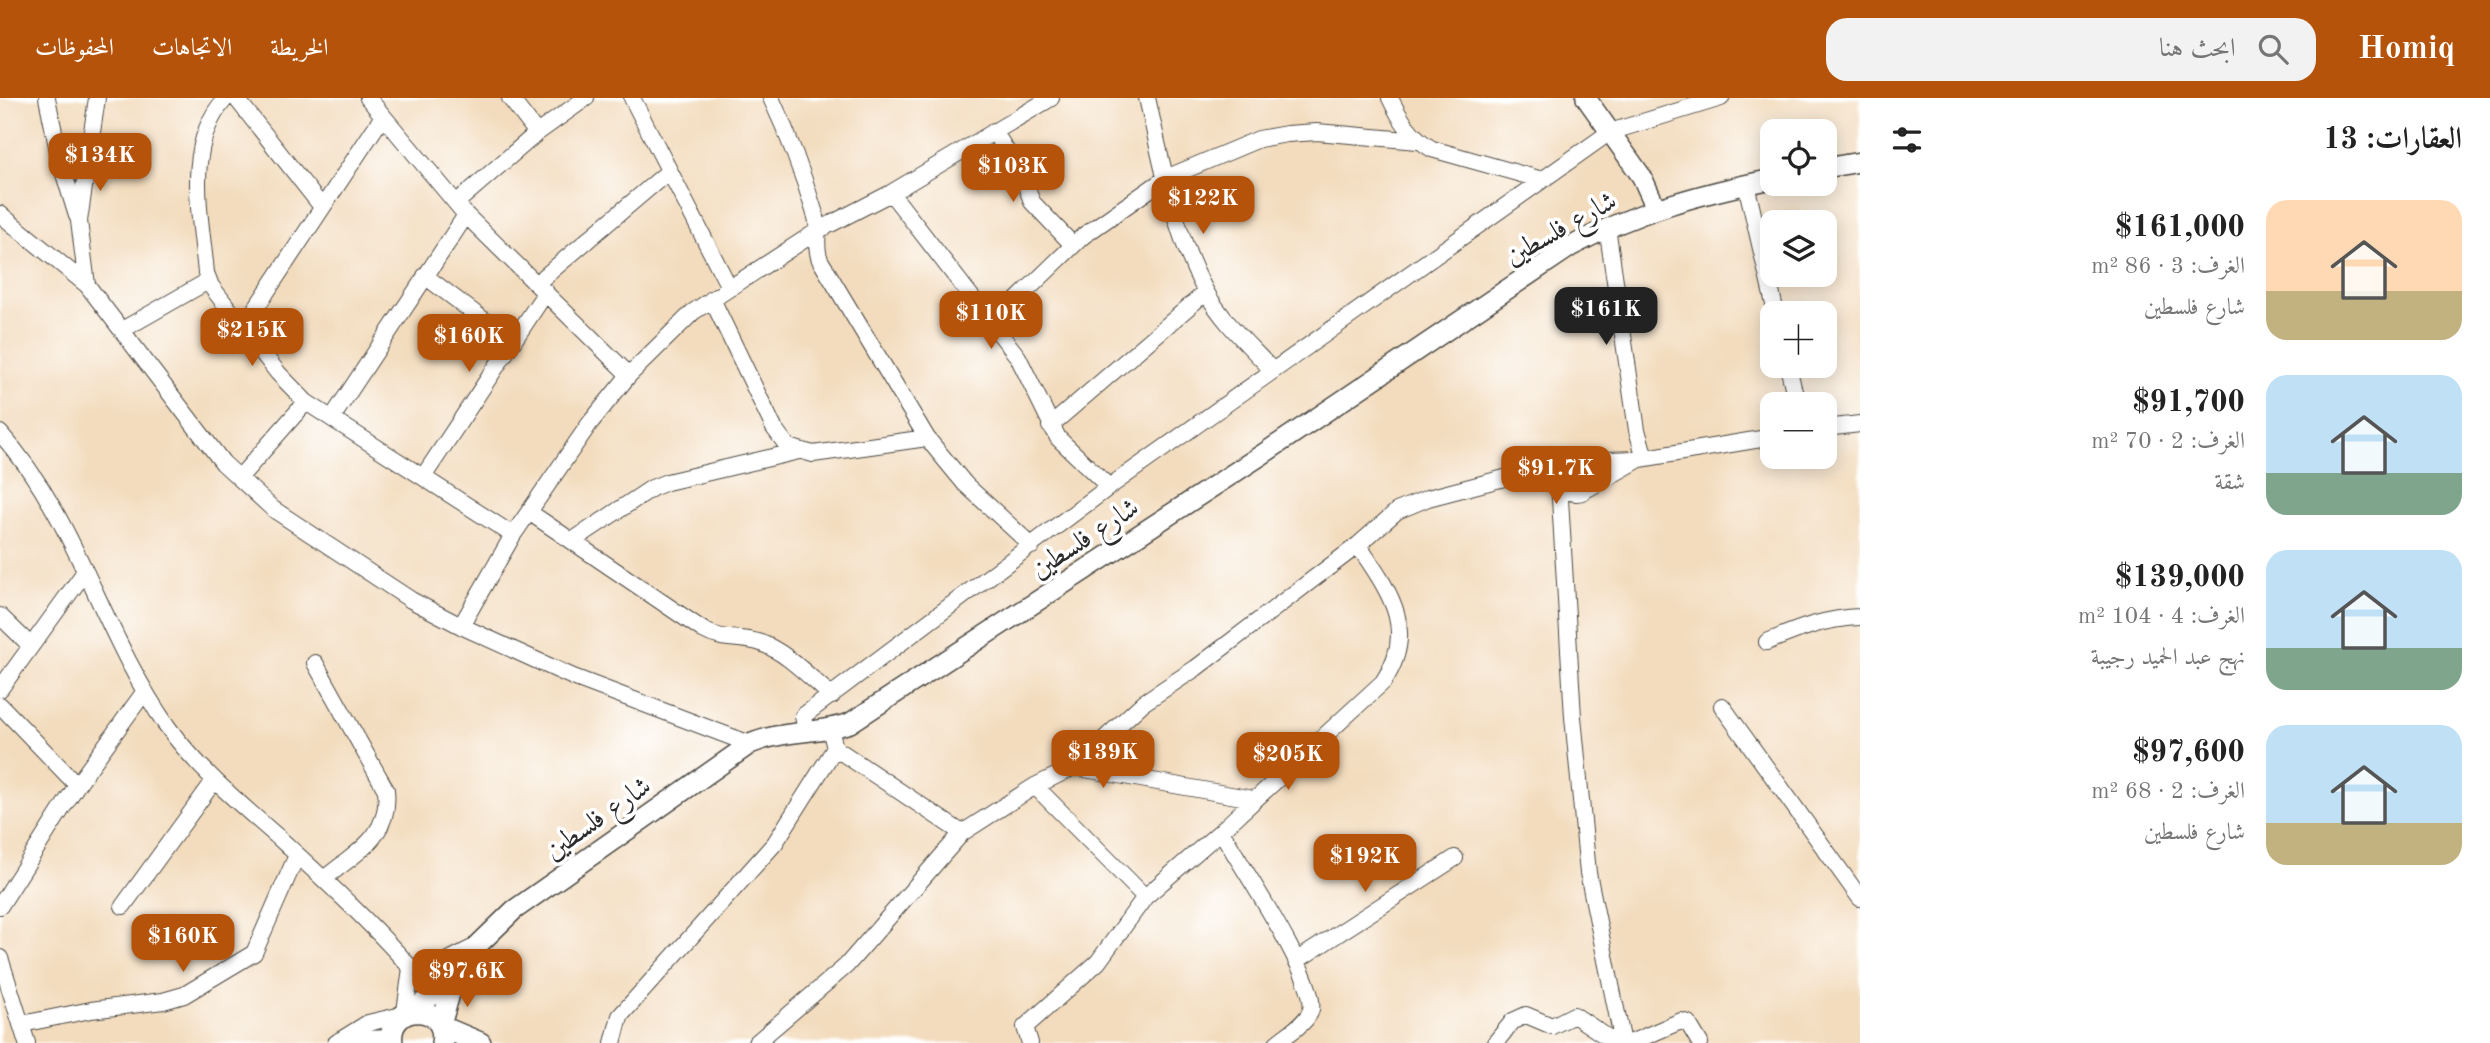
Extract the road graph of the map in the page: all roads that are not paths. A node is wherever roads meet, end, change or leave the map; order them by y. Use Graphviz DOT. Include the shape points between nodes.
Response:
graph roads {
  1 [pos="47,98"];
  2 [pos="97,98"];
  3 [pos="226,98"];
  4 [pos="236,98"];
  5 [pos="368,98"];
  6 [pos="510,98"];
  7 [pos="586,98"];
  8 [pos="632,98"];
  9 [pos="1048,98"];
  10 [pos="1147,98"];
  11 [pos="1390,98"];
  12 [pos="1586,98"];
  13 [pos="1721,98"];
  14 [pos="775,100"];
  15 [pos="383,116"];
  16 [pos="994,131"];
  17 [pos="1610,132"];
  18 [pos="537,133"];
  19 [pos="1418,141"];
  20 [pos="1860,162"];
  21 [pos="1837,167"];
  22 [pos="669,171"];
  23 [pos="1166,178"];
  24 [pos="1542,180"];
  25 [pos="1760,181"];
  26 [pos="1746,184"];
  27 [pos="891,193"];
  28 [pos="322,207"];
  29 [pos="1656,208"];
  30 [pos="461,209"];
  31 [pos="0,214"];
  32 [pos="79,221"];
  33 [pos="1607,227"];
  34 [pos="819,230"];
  35 [pos="1073,245"];
  36 [pos="425,276"];
  37 [pos="208,281"];
  38 [pos="87,285"];
  39 [pos="729,286"];
  40 [pos="542,287"];
  41 [pos="1206,292"];
  42 [pos="712,299"];
  43 [pos="1773,301"];
  44 [pos="993,323"];
  45 [pos="244,326"];
  46 [pos="121,330"];
  47 [pos="513,342"];
  48 [pos="1272,370"];
  49 [pos="629,375"];
  50 [pos="306,402"];
  51 [pos="332,418"];
  52 [pos="1860,424"];
  53 [pos="1050,426"];
  54 [pos="1837,427"];
  55 [pos="0,433"];
  56 [pos="927,438"];
  57 [pos="1760,439"];
  58 [pos="799,451"];
  59 [pos="1643,458"];
  60 [pos="1577,462"];
  61 [pos="1536,469"];
  62 [pos="423,477"];
  63 [pos="239,478"];
  64 [pos="1559,478"];
  65 [pos="1109,487"];
  66 [pos="1584,491"];
  67 [pos="528,512"];
  68 [pos="1561,527"];
  69 [pos="513,535"];
  70 [pos="572,541"];
  71 [pos="1358,545"];
  72 [pos="1032,546"];
  73 [pos="84,573"];
  74 [pos="0,616"];
  75 [pos="1860,617"];
  76 [pos="461,626"];
  77 [pos="1767,642"];
  78 [pos="31,646"];
  79 [pos="315,663"];
  80 [pos="0,688"];
  81 [pos="145,691"];
  82 [pos="832,696"];
  83 [pos="0,705"];
  84 [pos="1722,706"];
  85 [pos="830,729"];
  86 [pos="806,731"];
  87 [pos="750,744"];
  88 [pos="835,748"];
  89 [pos="1074,767"];
  90 [pos="215,780"];
  91 [pos="77,785"];
  92 [pos="1035,786"];
  93 [pos="1253,799"];
  94 [pos="1221,831"];
  95 [pos="962,833"];
  96 [pos="297,855"];
  97 [pos="1455,858"];
  98 [pos="324,879"];
  99 [pos="1145,897"];
  100 [pos="1860,898"];
  101 [pos="0,906"];
  102 [pos="123,906"];
  103 [pos="478,945"];
  104 [pos="0,958"];
  105 [pos="1296,961"];
  106 [pos="411,968"];
  107 [pos="454,980"];
  108 [pos="7,996"];
  109 [pos="406,1013"];
  110 [pos="22,1024"];
  111 [pos="442,1032"];
  112 [pos="392,1041"];
  113 [pos="338,1042"];
  114 [pos="27,1043"];
  115 [pos="481,1043"];
  116 [pos="613,1043"];
  117 [pos="756,1043"];
  118 [pos="1030,1043"];
  119 [pos="1277,1043"];
  120 [pos="1495,1043"];
  121 [pos="1616,1043"];
  122 [pos="1623,1043"];
  123 [pos="1630,1043"];
  124 [pos="1700,1043"];
  1 -- 32 [label="street"];
  2 -- 32 [label="street"];
  3 -- 37 [label="street" via="207,126 199,160"];
  4 -- 28 [label="street"];
  5 -- 15 [label="street"];
  6 -- 18 [label="street"];
  7 -- 18 [label="street"];
  8 -- 22 [label="street"];
  9 -- 16 [label="street"];
  10 -- 23 [label="street"];
  11 -- 19 [label="street"];
  12 -- 17 [label="street"];
  13 -- 17 [label="street"];
  14 -- 34 [label="street"];
  15 -- 28 [label="street"];
  15 -- 30 [label="street"];
  16 -- 27 [label="street"];
  16 -- 35 [label="street" via="1023,177 1032,202"];
  17 -- 24 [label="street"];
  17 -- 29 [label="street" via="1642,177"];
  18 -- 30 [label="street"];
  19 -- 23 [label="street" via="1317,132 1287,134 1259,139"];
  19 -- 24 [label="street"];
  20 -- 21 [label="street"];
  22 -- 39 [label="street"];
  22 -- 40 [label="street"];
  23 -- 35 [label="street"];
  23 -- 41 [label="street"];
  24 -- 48 [label="street"];
  25 -- 26 [label="street, شارع فلسطين"];
  26 -- 29 [label="street, شارع فلسطين"];
  26 -- 43 [label="street"];
  27 -- 34 [label="street"];
  27 -- 44 [label="street"];
  28 -- 45 [label="street"];
  29 -- 33 [label="street, شارع فلسطين"];
  30 -- 36 [label="street"];
  30 -- 40 [label="street"];
  31 -- 38 [label="street"];
  32 -- 38 [label="street"];
  33 -- 59 [label="street"];
  33 -- 85 [label="street, شارع فلسطين" via="1570,247 850,723"];
  34 -- 39 [label="street"];
  34 -- 56 [label="street" via="816,249 820,260"];
  35 -- 44 [label="street"];
  36 -- 47 [label="street"];
  36 -- 51 [label="street"];
  37 -- 45 [label="street"];
  37 -- 46 [label="street"];
  38 -- 46 [label="street"];
  39 -- 42 [label="street"];
  40 -- 47 [label="street"];
  40 -- 49 [label="street"];
  41 -- 48 [label="street" via="1225,321"];
  41 -- 53 [label="street"];
  42 -- 49 [label="street"];
  42 -- 58 [label="street" via="774,428 788,446"];
  44 -- 53 [label="street" via="1017,356"];
  45 -- 50 [label="street"];
  46 -- 63 [label="street"];
  47 -- 62 [label="street"];
  48 -- 65 [label="street"];
  49 -- 67 [label="street"];
  50 -- 51 [label="street"];
  50 -- 63 [label="street"];
  51 -- 62 [label="street"];
  52 -- 54 [label="street"];
  53 -- 65 [label="street"];
  55 -- 73 [label="street" via="24,460 62,519"];
  56 -- 58 [label="street" via="813,454"];
  56 -- 72 [label="street" via="965,484"];
  57 -- 59 [label="street"];
  58 -- 70 [label="street" via="667,482"];
  59 -- 60 [label="street"];
  59 -- 66 [label="street"];
  60 -- 61 [label="street"];
  60 -- 64 [label="street"];
  60 -- 66 [label="street" via="1593,478"];
  61 -- 64 [label="street"];
  61 -- 71 [label="street" via="1406,505"];
  62 -- 69 [label="street"];
  63 -- 76 [label="street" via="284,516 411,600"];
  64 -- 66 [label="street" via="1567,491"];
  64 -- 68 [label="street"];
  65 -- 72 [label="street"];
  66 -- 68 [label="street"];
  67 -- 69 [label="street"];
  67 -- 70 [label="street"];
  68 -- 122 [label="street" via="1588,873"];
  69 -- 76 [label="street"];
  70 -- 82 [label="street" via="719,639 758,642 777,650"];
  71 -- 89 [label="street" via="1143,703"];
  71 -- 93 [label="street" via="1389,591 1398,615 1396,662 1383,682"];
  72 -- 82 [label="street"];
  73 -- 78 [label="street"];
  73 -- 81 [label="street"];
  74 -- 78 [label="street"];
  75 -- 77 [label="street" via="1811,624"];
  76 -- 87 [label="street" via="573,677"];
  78 -- 80 [label="street"];
  79 -- 98 [label="street" via="386,790 387,804 377,835"];
  81 -- 90 [label="street" via="192,758"];
  81 -- 91 [label="street"];
  82 -- 86 [label="street" via="803,716"];
  83 -- 91 [label="street"];
  84 -- 100 [label="street"];
  85 -- 86 [label="street, شارع فلسطين"];
  85 -- 88 [label="street"];
  86 -- 87 [label="street, شارع فلسطين"];
  87 -- 103 [label="street, شارع فلسطين" via="514,910"];
  88 -- 95 [label="street"];
  88 -- 116 [label="street" via="775,843 620,1016"];
  89 -- 92 [label="street"];
  89 -- 93 [label="street"];
  90 -- 96 [label="street"];
  90 -- 102 [label="street"];
  91 -- 101 [label="street"];
  92 -- 95 [label="street"];
  92 -- 99 [label="street"];
  93 -- 94 [label="street"];
  94 -- 99 [label="street"];
  94 -- 105 [label="street"];
  95 -- 117 [label="street" via="846,966"];
  96 -- 98 [label="street"];
  96 -- 110 [label="street" via="254,953 191,991 163,1001"];
  97 -- 105 [label="street"];
  98 -- 106 [label="street"];
  99 -- 118 [label="street" via="1098,962 1025,1027"];
  103 -- 106 [label="street" via="435,967"];
  103 -- 107 [label="street, شارع فلسطين"];
  104 -- 108 [label="street"];
  105 -- 119 [label="street" via="1312,1009 1306,1020"];
  106 -- 109 [label="street"];
  107 -- 109 [label="street"];
  107 -- 111 [label="street"];
  108 -- 110 [label="street"];
  109 -- 111 [label="main road" via="429,1013"];
  109 -- 112 [label="main road" via="396,1022"];
  109 -- 113 [label="street" via="368,1023"];
  110 -- 114 [label="street"];
  111 -- 115 [label="main road"];
  112 -- 113 [label="street"];
  120 -- 121 [label="street" via="1513,1021 1526,1015 1552,1026 1574,1016"];
  123 -- 124 [label="street" via="1681,1021 1688,1023"];
}
